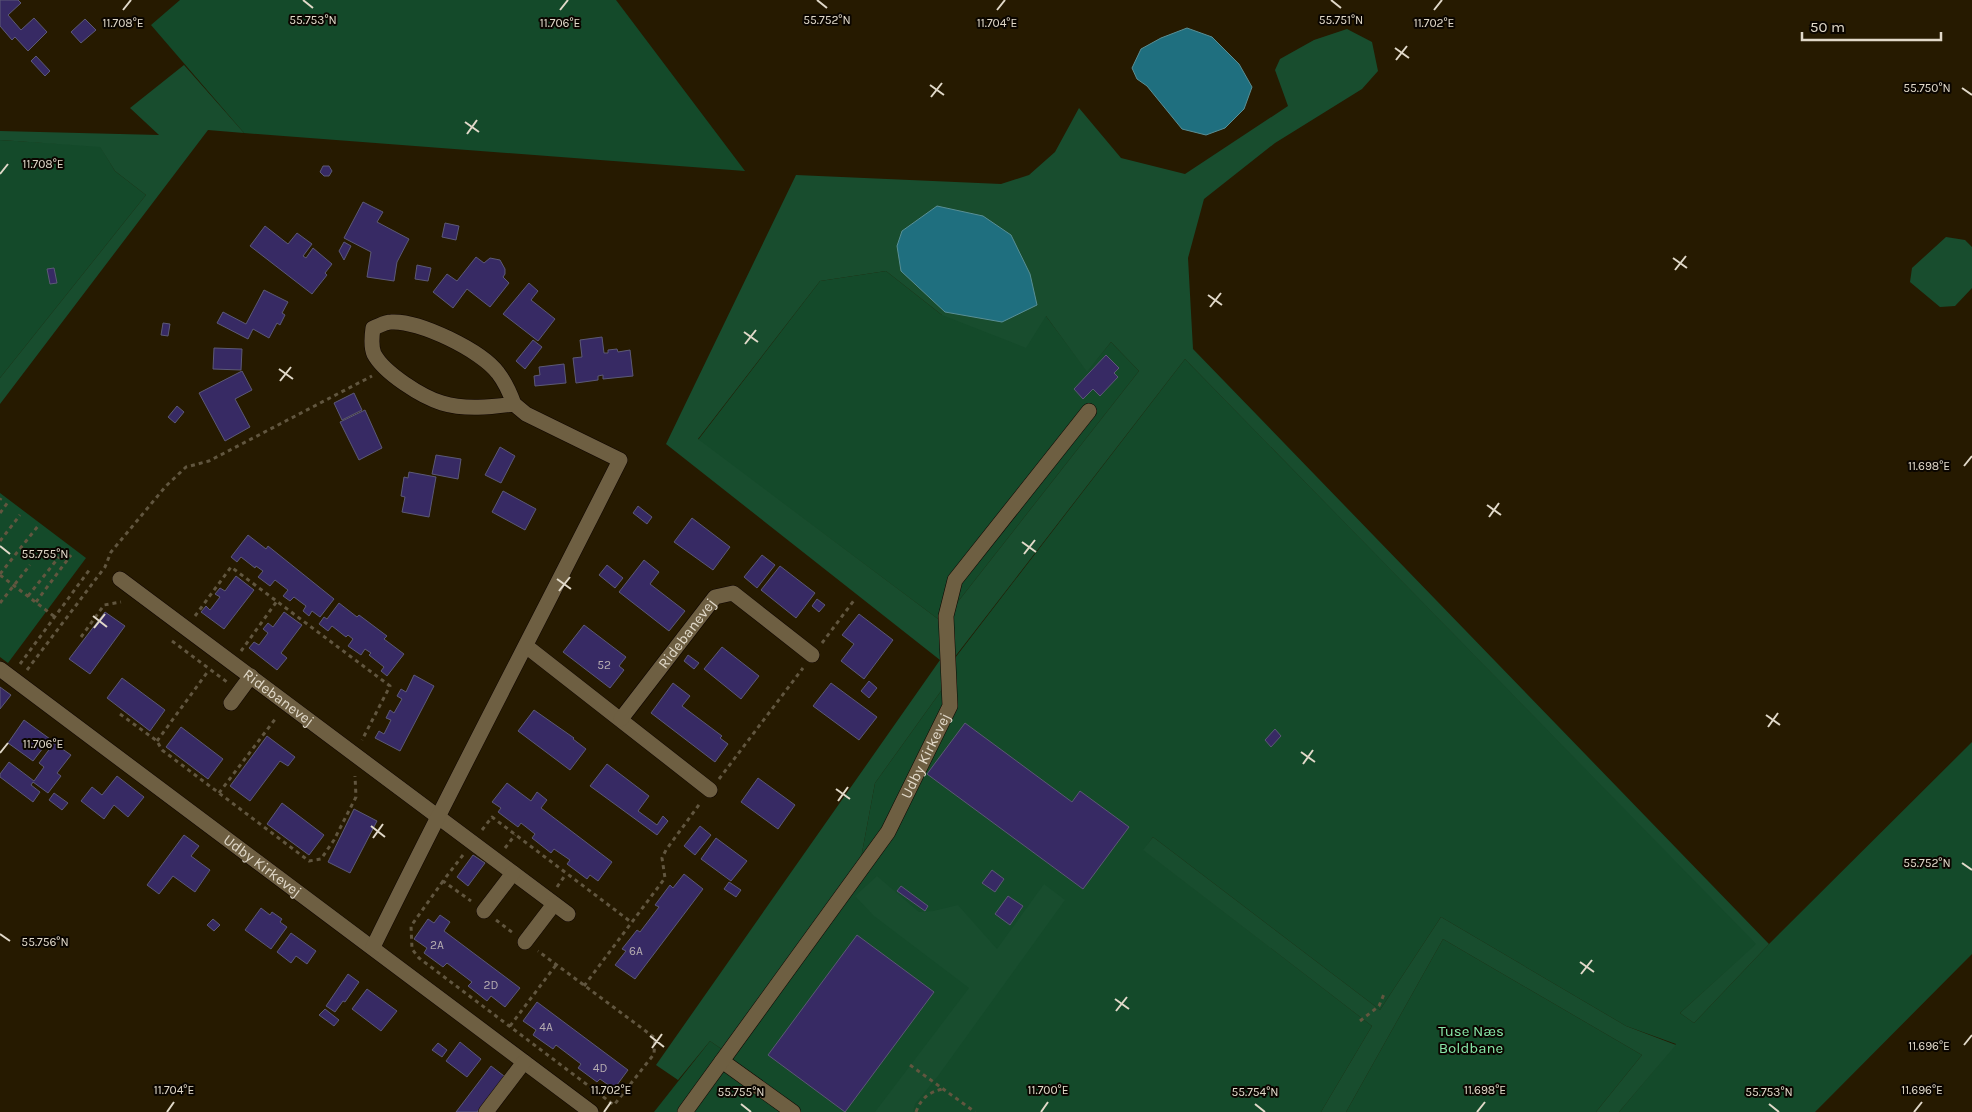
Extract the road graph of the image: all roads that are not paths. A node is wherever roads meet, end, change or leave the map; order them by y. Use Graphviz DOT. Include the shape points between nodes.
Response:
graph roads {
  1 [pos="514,404"];
  2 [pos="1089,411"];
  3 [pos="120,579"];
  4 [pos="526,646"];
  5 [pos="812,655"];
  6 [pos="10,676"];
  7 [pos="251,676"];
  8 [pos="235,697"];
  9 [pos="620,719"];
  10 [pos="710,790"];
  11 [pos="437,815"];
  12 [pos="513,873"];
  13 [pos="554,904"];
  14 [pos="484,911"];
  15 [pos="568,914"];
  16 [pos="525,942"];
  17 [pos="373,948"];
  18 [pos="722,1061"];
  19 [pos="524,1062"];
  20 [pos="486,1112"];
  21 [pos="591,1112"];
  22 [pos="685,1112"];
  23 [pos="792,1112"];
  1 -- 1 [label="street" via="484,408 442,403 413,389 386,368 374,353 373,328 390,322 405,323 449,338 497,371"];
  1 -- 4 [label="street" via="526,414 620,460"];
  2 -- 18 [label="street, Udby Kirkevej" via="955,580 946,616 950,706 888,832"];
  3 -- 7 [label="street, Ridebanevej"];
  4 -- 9 [label="street"];
  4 -- 11 [label="street"];
  5 -- 9 [label="street, Ridebanevej" via="733,593 715,597"];
  6 -- 17 [label="street, Udby Kirkevej"];
  7 -- 8 [label="street"];
  7 -- 11 [label="street, Ridebanevej"];
  9 -- 10 [label="street"];
  11 -- 12 [label="street, Ridebanevej"];
  11 -- 17 [label="street"];
  12 -- 13 [label="street, Ridebanevej"];
  12 -- 14 [label="street"];
  13 -- 15 [label="street, Ridebanevej"];
  13 -- 16 [label="street"];
  17 -- 19 [label="street, Udby Kirkevej"];
  18 -- 22 [label="street, Udby Kirkevej"];
  18 -- 23 [label="street"];
  19 -- 20 [label="street"];
  19 -- 21 [label="street, Udby Kirkevej"];
}
